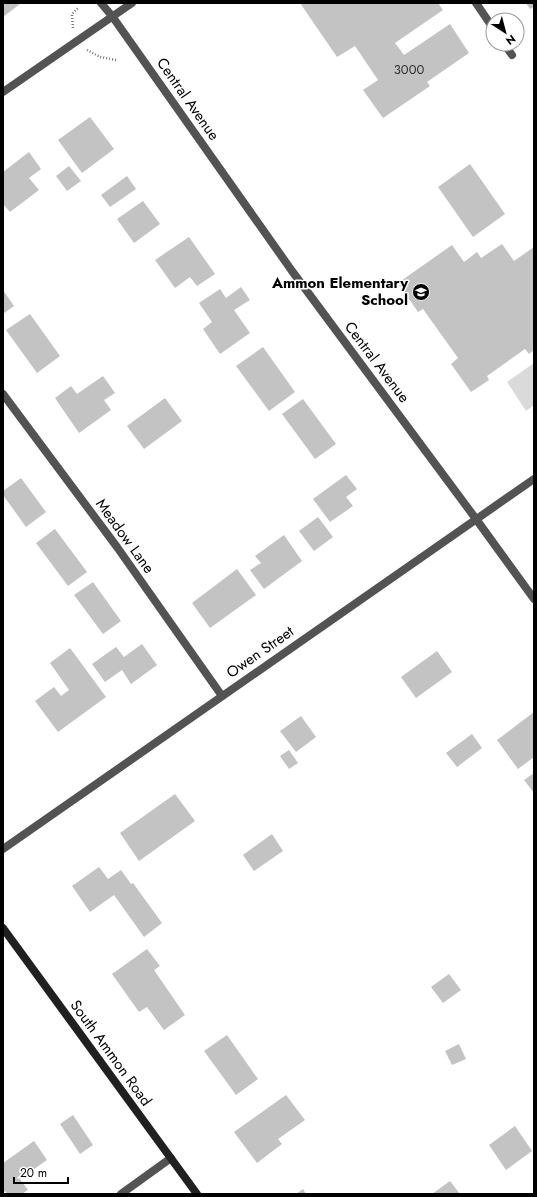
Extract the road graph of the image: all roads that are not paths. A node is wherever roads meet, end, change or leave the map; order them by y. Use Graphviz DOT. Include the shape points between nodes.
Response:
graph roads {
  1 [pos="101,3"];
  2 [pos="132,3"];
  3 [pos="476,3"];
  4 [pos="112,16"];
  5 [pos="485,16"];
  6 [pos="3,92"];
  7 [pos="3,394"];
  8 [pos="534,479"];
  9 [pos="476,519"];
  10 [pos="534,599"];
  11 [pos="222,696"];
  12 [pos="3,849"];
  13 [pos="3,928"];
  14 [pos="171,1158"];
  15 [pos="121,1194"];
  16 [pos="197,1194"];
  1 -- 4 [label="street, Central Avenue"];
  2 -- 4 [label="street"];
  3 -- 5 [label="street"];
  4 -- 6 [label="street"];
  4 -- 9 [label="street, Central Avenue" via="292,271"];
  7 -- 11 [label="street, Meadow Lane" via="117,546"];
  8 -- 9 [label="street, Owen Street"];
  9 -- 10 [label="street, Central Avenue"];
  9 -- 11 [label="street, Owen Street"];
  11 -- 12 [label="street, Owen Street"];
  13 -- 14 [label="main road, South Ammon Road"];
  14 -- 15 [label="street"];
  14 -- 16 [label="main road, South Ammon Road"];
}
